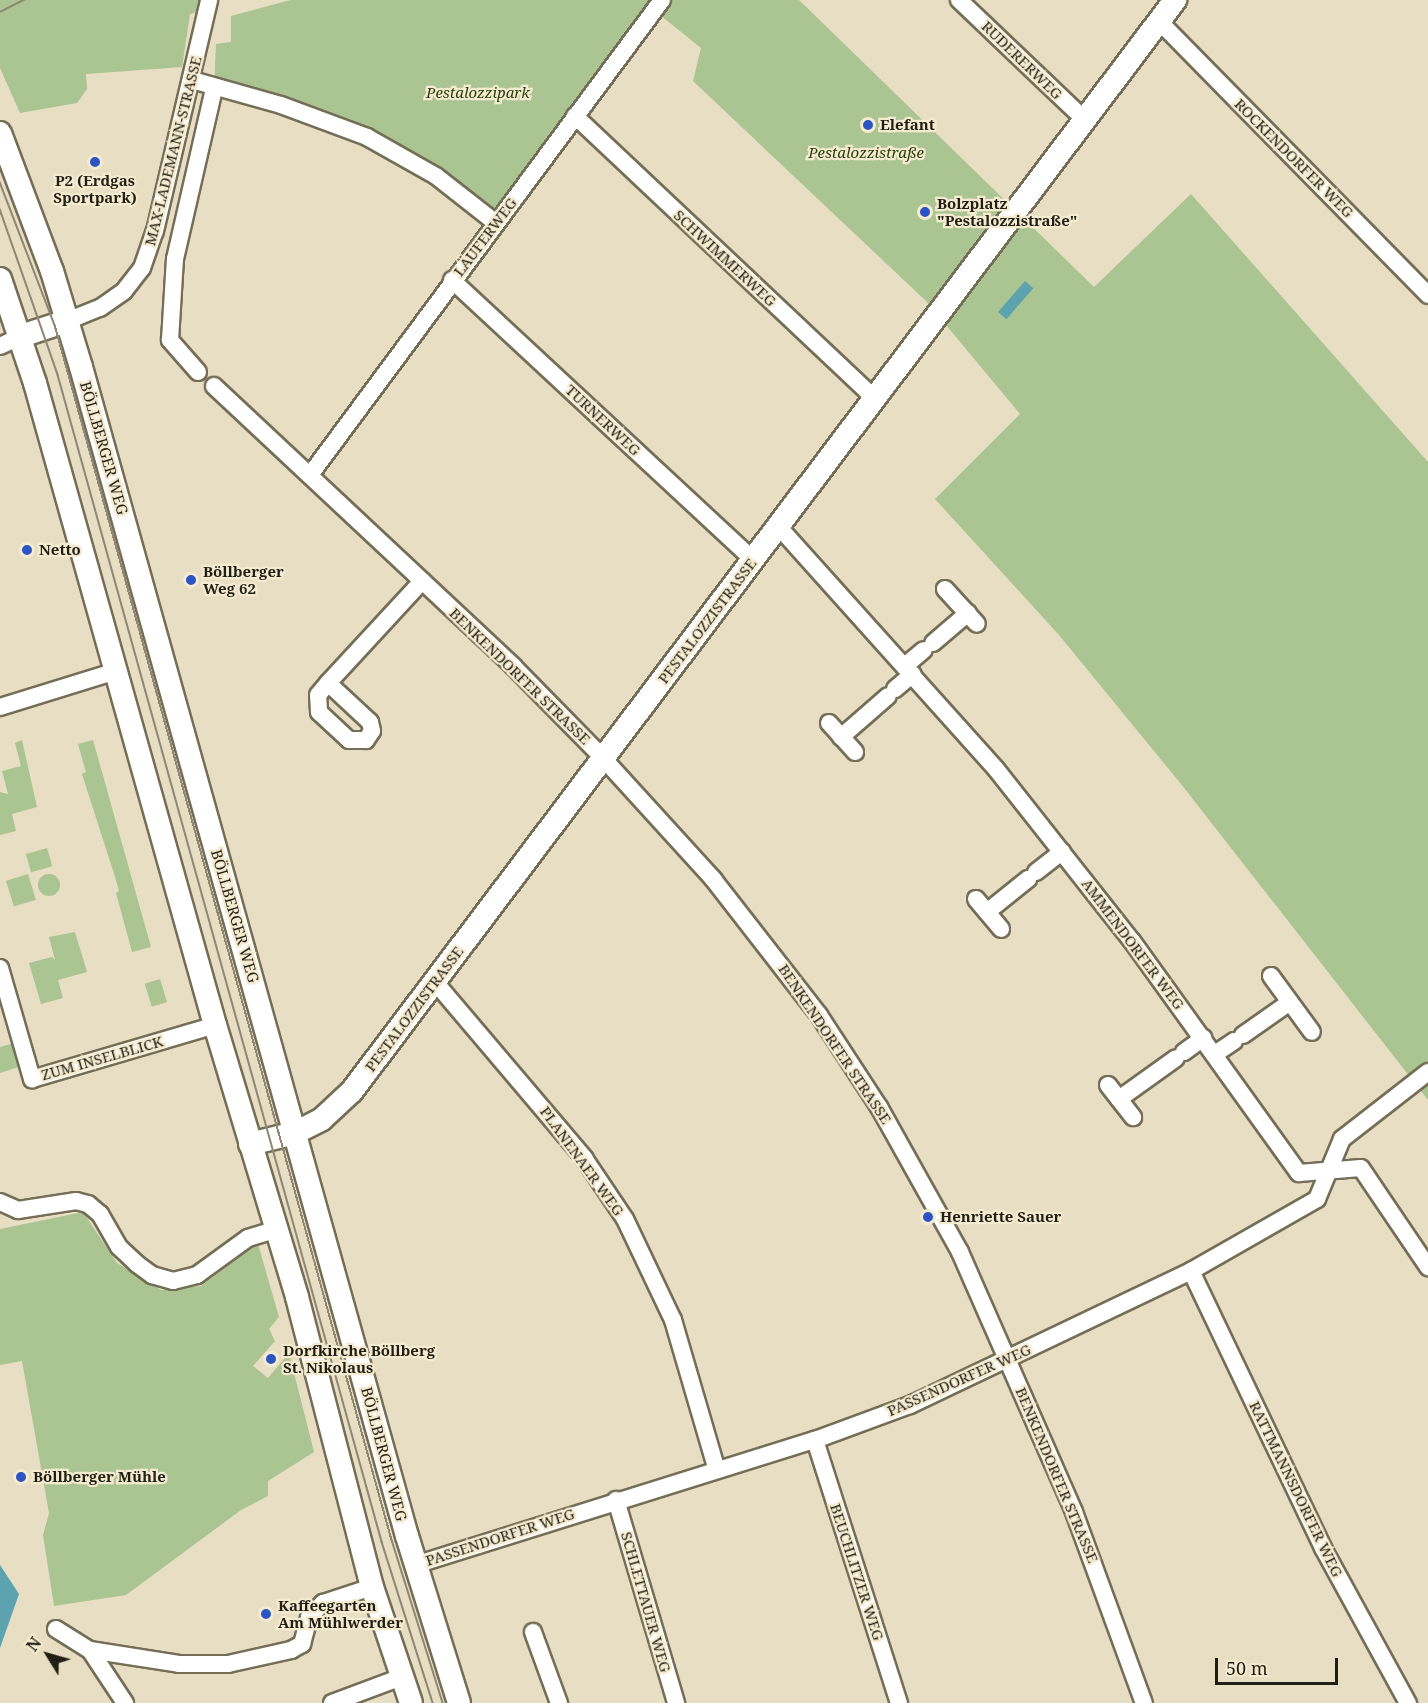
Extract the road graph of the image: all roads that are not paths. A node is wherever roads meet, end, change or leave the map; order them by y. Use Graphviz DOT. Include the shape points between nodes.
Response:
graph roads {
  1 [pos="209,0"];
  2 [pos="662,0"];
  3 [pos="959,0"];
  4 [pos="1175,0"];
  5 [pos="1159,21"];
  6 [pos="192,80"];
  7 [pos="214,88"];
  8 [pos="575,116"];
  9 [pos="1085,120"];
  10 [pos="0,133"];
  11 [pos="496,223"];
  12 [pos="0,279"];
  13 [pos="452,280"];
  14 [pos="1428,295"];
  15 [pos="67,321"];
  16 [pos="21,336"];
  17 [pos="0,346"];
  18 [pos="198,372"];
  19 [pos="214,386"];
  20 [pos="874,399"];
  21 [pos="310,475"];
  22 [pos="778,526"];
  23 [pos="753,560"];
  24 [pos="422,581"];
  25 [pos="945,589"];
  26 [pos="910,669"];
  27 [pos="116,671"];
  28 [pos="328,683"];
  29 [pos="0,707"];
  30 [pos="829,723"];
  31 [pos="841,737"];
  32 [pos="855,752"];
  33 [pos="603,758"];
  34 [pos="1062,852"];
  35 [pos="1001,929"];
  36 [pos="0,968"];
  37 [pos="1271,976"];
  38 [pos="435,982"];
  39 [pos="1290,1002"];
  40 [pos="215,1025"];
  41 [pos="1312,1032"];
  42 [pos="1203,1038"];
  43 [pos="1215,1054"];
  44 [pos="1428,1072"];
  45 [pos="1108,1085"];
  46 [pos="1119,1099"];
  47 [pos="1133,1117"];
  48 [pos="295,1133"];
  49 [pos="250,1144"];
  50 [pos="1329,1169"];
  51 [pos="0,1202"];
  52 [pos="277,1229"];
  53 [pos="1428,1267"];
  54 [pos="1191,1271"];
  55 [pos="1008,1359"];
  56 [pos="815,1440"];
  57 [pos="717,1470"];
  58 [pos="616,1500"];
  59 [pos="415,1565"];
  60 [pos="372,1587"];
  61 [pos="56,1629"];
  62 [pos="533,1632"];
  63 [pos="90,1650"];
  64 [pos="402,1677"];
  65 [pos="332,1702"];
  66 [pos="125,1703"];
  67 [pos="411,1703"];
  68 [pos="459,1703"];
  69 [pos="559,1703"];
  70 [pos="676,1703"];
  71 [pos="899,1703"];
  72 [pos="1144,1703"];
  73 [pos="1408,1703"];
  1 -- 6 [label="street, MAX-LADEMANN-STRASSE"];
  2 -- 8 [label="street, LÄUFERWEG"];
  3 -- 9 [label="street, RUDERERWEG"];
  4 -- 5 [label="street, PESTALOZZISTRASSE"];
  5 -- 9 [label="street, PESTALOZZISTRASSE"];
  5 -- 14 [label="street, ROCKENDORFER WEG"];
  6 -- 7 [label="street"];
  6 -- 15 [label="street, MAX-LADEMANN-STRASSE" via="155,231 141,268 124,291"];
  7 -- 11 [label="street" via="281,105 367,137 436,176"];
  7 -- 18 [label="street, MAX-LADEMANN-STRASSE" via="175,259 170,340"];
  8 -- 11 [label="street, LÄUFERWEG"];
  8 -- 20 [label="street, SCHWIMMERWEG"];
  9 -- 20 [label="street, PESTALOZZISTRASSE"];
  10 -- 15 [label="street, BÖLLBERGER WEG"];
  11 -- 13 [label="street, LÄUFERWEG"];
  12 -- 16 [label="street"];
  13 -- 21 [label="street, LÄUFERWEG"];
  13 -- 23 [label="street, TURNERWEG"];
  15 -- 16 [label="street, MAX-LADEMANN-STRASSE"];
  15 -- 48 [label="street, BÖLLBERGER WEG"];
  16 -- 17 [label="street"];
  16 -- 27 [label="street"];
  19 -- 21 [label="street, BENKENDORFER STRASSE"];
  20 -- 22 [label="street, PESTALOZZISTRASSE"];
  21 -- 24 [label="street, BENKENDORFER STRASSE"];
  22 -- 23 [label="street, PESTALOZZISTRASSE"];
  22 -- 26 [label="street, AMMENDORFER WEG"];
  23 -- 33 [label="street, PESTALOZZISTRASSE"];
  24 -- 28 [label="street"];
  24 -- 33 [label="street, BENKENDORFER STRASSE"];
  25 -- 26 [label="street" via="972,618 928,647"];
  26 -- 31 [label="street" via="892,692"];
  26 -- 34 [label="street, AMMENDORFER WEG"];
  27 -- 29 [label="street"];
  27 -- 40 [label="street"];
  30 -- 31 [label="street"];
  31 -- 32 [label="street"];
  33 -- 38 [label="street, PESTALOZZISTRASSE"];
  33 -- 55 [label="street, BENKENDORFER STRASSE" via="761,936 835,1040 879,1107 960,1251"];
  34 -- 35 [label="street" via="1032,876 981,905"];
  34 -- 42 [label="street, AMMENDORFER WEG"];
  36 -- 40 [label="street, ZUM INSELBLICK" via="32,1079"];
  37 -- 39 [label="street"];
  38 -- 48 [label="street, PESTALOZZISTRASSE" via="352,1091 322,1119"];
  38 -- 57 [label="street, PLANENAER WEG" via="584,1158 625,1219 673,1320"];
  39 -- 41 [label="street"];
  39 -- 43 [label="street"];
  40 -- 49 [label="street"];
  42 -- 43 [label="street, AMMENDORFER WEG"];
  42 -- 46 [label="street"];
  43 -- 50 [label="street, AMMENDORFER WEG" via="1299,1173"];
  44 -- 50 [label="street, PASSENDORFER WEG" via="1342,1139"];
  45 -- 46 [label="street"];
  46 -- 47 [label="street"];
  48 -- 49 [label="street, PESTALOZZISTRASSE"];
  48 -- 59 [label="street, BÖLLBERGER WEG"];
  49 -- 52 [label="street"];
  50 -- 53 [label="street, AMMENDORFER WEG" via="1361,1168"];
  50 -- 54 [label="street, PASSENDORFER WEG" via="1317,1198"];
  51 -- 52 [label="street" via="18,1210 76,1201 88,1204 100,1214 119,1248 152,1275 173,1281 197,1275 248,1239"];
  52 -- 60 [label="street"];
  54 -- 55 [label="street, PASSENDORFER WEG"];
  54 -- 73 [label="street, RATTMANNSDORFER WEG" via="1323,1548"];
  55 -- 56 [label="street, PASSENDORFER WEG" via="910,1405"];
  55 -- 72 [label="street, BENKENDORFER STRASSE" via="1101,1579"];
  56 -- 57 [label="street, PASSENDORFER WEG"];
  56 -- 71 [label="street, BEUCHLITZER WEG"];
  57 -- 58 [label="street, PASSENDORFER WEG"];
  58 -- 59 [label="street, PASSENDORFER WEG"];
  58 -- 70 [label="street, SCHLETTAUER WEG"];
  59 -- 68 [label="street, BÖLLBERGER WEG"];
  60 -- 63 [label="street" via="323,1603 309,1617 302,1644 291,1650 228,1664 179,1664"];
  60 -- 64 [label="street"];
  61 -- 63 [label="street"];
  62 -- 69 [label="street"];
  63 -- 66 [label="street"];
  64 -- 65 [label="street"];
  64 -- 67 [label="street"];
}
